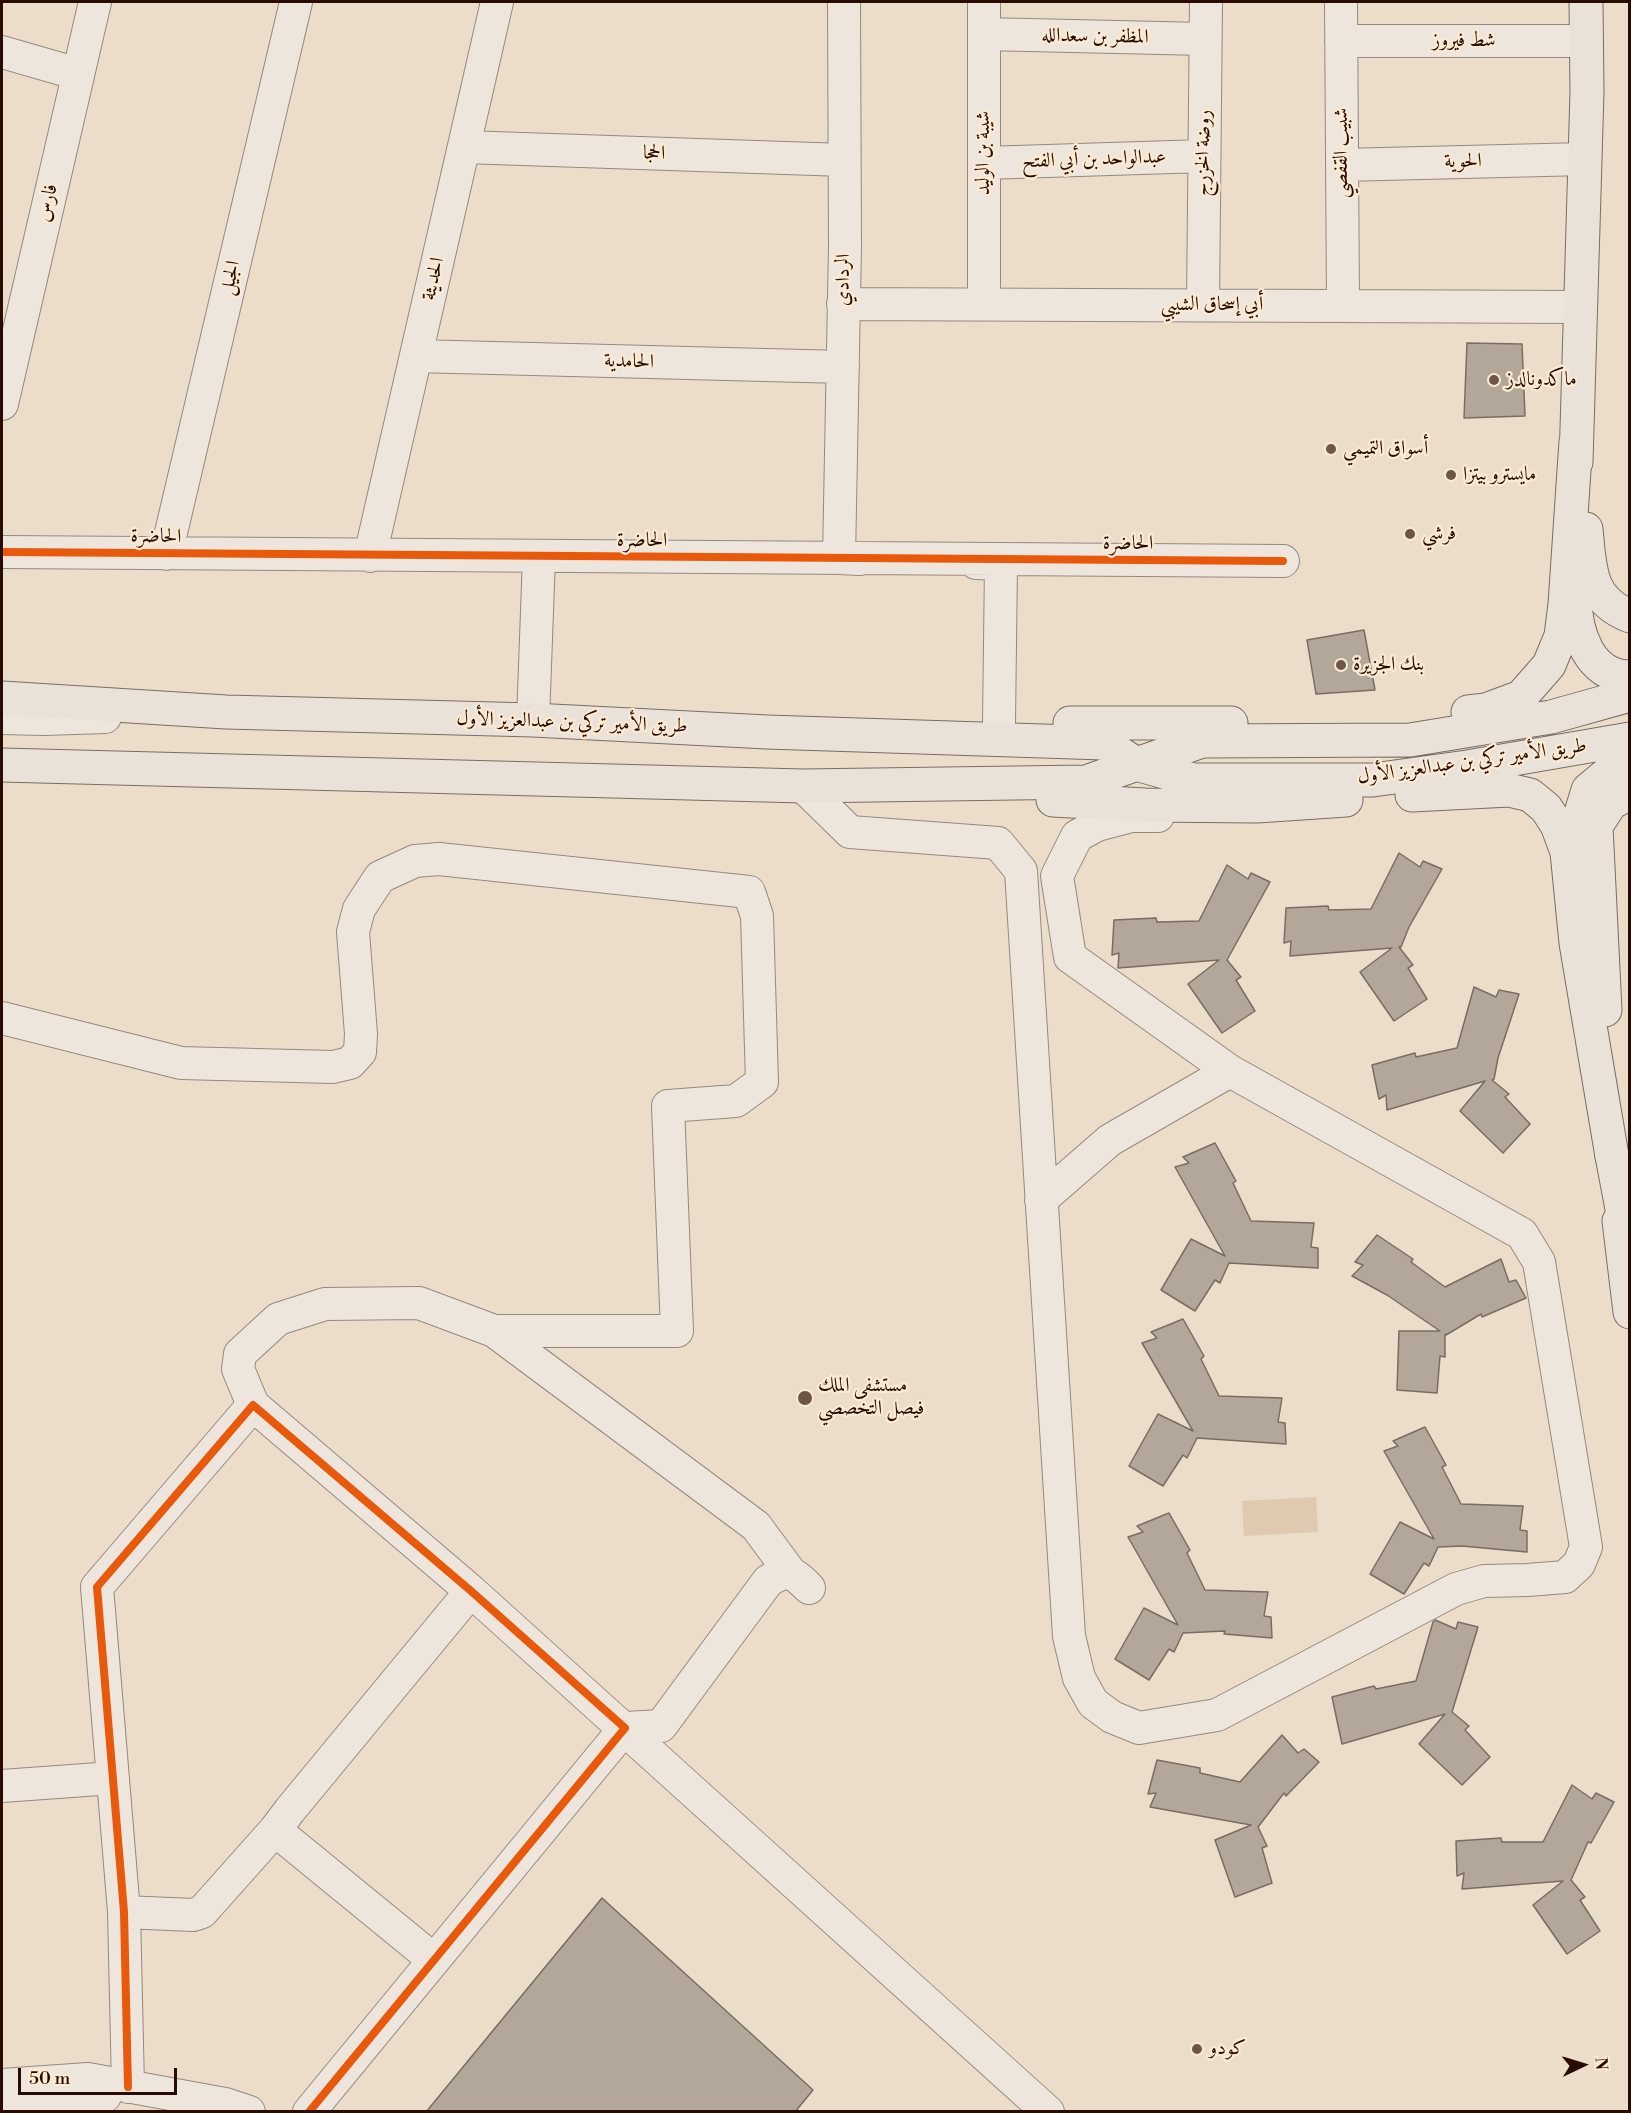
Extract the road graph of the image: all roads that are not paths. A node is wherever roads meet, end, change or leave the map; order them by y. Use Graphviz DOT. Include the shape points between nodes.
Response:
graph roads {
  1 [pos="95,2"];
  2 [pos="296,2"];
  3 [pos="497,2"];
  4 [pos="844,2"];
  5 [pos="984,2"];
  6 [pos="1206,2"];
  7 [pos="1341,2"];
  8 [pos="1586,2"];
  9 [pos="984,34"];
  10 [pos="1206,39"];
  11 [pos="1341,41"];
  12 [pos="1586,41"];
  13 [pos="2,52"];
  14 [pos="78,74"];
  15 [pos="464,147"];
  16 [pos="1204,156"];
  17 [pos="1584,159"];
  18 [pos="844,160"];
  19 [pos="984,163"];
  20 [pos="1342,165"];
  21 [pos="843,304"];
  22 [pos="984,304"];
  23 [pos="1203,305"];
  24 [pos="1343,306"];
  25 [pos="1580,307"];
  26 [pos="416,356"];
  27 [pos="843,368"];
  28 [pos="2,404"];
  29 [pos="1576,441"];
  30 [pos="2,552"];
  31 [pos="166,554"];
  32 [pos="370,556"];
  33 [pos="539,557"];
  34 [pos="839,558"];
  35 [pos="1283,561"];
  36 [pos="1629,616"];
  37 [pos="1629,676"];
  38 [pos="1629,695"];
  39 [pos="2,698"];
  40 [pos="226,712"];
  41 [pos="2,718"];
  42 [pos="532,720"];
  43 [pos="999,723"];
  44 [pos="767,732"];
  45 [pos="1629,739"];
  46 [pos="1629,760"];
  47 [pos="1136,764"];
  48 [pos="2,765"];
  49 [pos="803,786"];
  50 [pos="1629,793"];
  51 [pos="1257,806"];
  52 [pos="2,1018"];
  53 [pos="1230,1071"];
  54 [pos="1612,1156"];
  55 [pos="1041,1200"];
  56 [pos="1629,1251"];
  57 [pos="1629,1312"];
  58 [pos="494,1331"];
  59 [pos="253,1405"];
  60 [pos="471,1591"];
  61 [pos="625,1728"];
  62 [pos="113,1778"];
  63 [pos="2,1786"];
  64 [pos="275,1830"];
  65 [pos="124,1912"];
  66 [pos="434,1960"];
  67 [pos="2,2085"];
  68 [pos="128,2087"];
  69 [pos="2,2110"];
  70 [pos="249,2112"];
  71 [pos="309,2112"];
  72 [pos="1048,2112"];
  1 -- 14 [label="street, فارس"];
  2 -- 31 [label="street, الجيل"];
  3 -- 15 [label="street, الحديثة"];
  4 -- 18 [label="street, الردادي"];
  5 -- 9 [label="street, شيبة بن الوليد"];
  6 -- 10 [label="street, روضة الخزرج"];
  7 -- 11 [label="street, شبيب القفصي"];
  8 -- 12 [label="main road"];
  9 -- 10 [label="street, المظفر بن سعدالله"];
  9 -- 19 [label="street, شيبة بن الوليد"];
  10 -- 16 [label="street, روضة الخزرج"];
  11 -- 12 [label="street, شط فيروز"];
  11 -- 20 [label="street, شبيب القفصي"];
  12 -- 17 [label="main road"];
  13 -- 14 [label="street"];
  14 -- 28 [label="street, فارس"];
  15 -- 18 [label="street, الحجا"];
  15 -- 26 [label="street, الحديثة"];
  16 -- 19 [label="street, عبدالواحد بن أبي الفتح"];
  16 -- 23 [label="street, روضة الخزرج"];
  17 -- 20 [label="street, الحوية"];
  17 -- 25 [label="main road"];
  18 -- 21 [label="street, الردادي"];
  19 -- 22 [label="street, شيبة بن الوليد"];
  20 -- 24 [label="street, شبيب القفصي"];
  21 -- 22 [label="street, أبي إسحاق الشيبي"];
  21 -- 27 [label="street, الردادي"];
  22 -- 23 [label="street, أبي إسحاق الشيبي"];
  23 -- 24 [label="street, أبي إسحاق الشيبي"];
  24 -- 25 [label="street, أبي إسحاق الشيبي"];
  25 -- 29 [label="main road"];
  26 -- 27 [label="street, الحامدية"];
  26 -- 32 [label="street, الحديثة"];
  27 -- 34 [label="street, الردادي"];
  29 -- 36 [label="main road" via="1591,579 1604,599"];
  29 -- 37 [label="main road" via="1575,611 1585,649 1597,666 1617,677"];
  29 -- 43 [label="main road" via="1561,636 1549,664 1521,697 1486,710 1379,723"];
  30 -- 31 [label="street, الحاضرة"];
  31 -- 32 [label="street, الحاضرة"];
  32 -- 33 [label="street, الحاضرة"];
  33 -- 34 [label="street, الحاضرة"];
  33 -- 42 [label="street"];
  34 -- 35 [label="street, الحاضرة"];
  34 -- 43 [label="street" via="1001,564"];
  38 -- 47 [label="main road, طريق الأمير تركي بن عبدالعزيز الأول" via="1551,717 1410,740 1202,741"];
  39 -- 40 [label="main road, طريق الأمير تركي بن عبدالعزيز الأول"];
  40 -- 41 [label="street"];
  40 -- 42 [label="main road, طريق الأمير تركي بن عبدالعزيز الأول"];
  42 -- 44 [label="main road, طريق الأمير تركي بن عبدالعزيز الأول"];
  43 -- 44 [label="main road" via="884,723"];
  44 -- 47 [label="main road, طريق الأمير تركي بن عبدالعزيز الأول" via="1104,743"];
  45 -- 47 [label="main road, طريق الأمير تركي بن عبدالعزيز الأول" via="1373,780 1192,780"];
  46 -- 54 [label="main road" via="1588,790 1577,826"];
  47 -- 49 [label="main road, طريق الأمير تركي بن عبدالعزيز الأول" via="1086,782"];
  48 -- 49 [label="main road, طريق الأمير تركي بن عبدالعزيز الأول"];
  49 -- 51 [label="main road" via="1145,805"];
  49 -- 55 [label="street" via="850,832 998,843 1021,871"];
  50 -- 54 [label="main road" via="1611,803 1596,826"];
  51 -- 53 [label="street" via="1196,816 1131,816 1097,825 1077,836 1057,876 1070,957"];
  51 -- 54 [label="main road" via="1509,790 1530,795 1546,808 1567,852 1576,943"];
  52 -- 58 [label="street" via="181,1064 333,1067 350,1063 360,1052 353,932 359,909 380,876 415,861 439,859 749,892 758,916 762,1082 736,1101 668,1106 677,1331"];
  53 -- 55 [label="street" via="1110,1140"];
  53 -- 55 [label="street" via="1522,1234 1539,1262 1586,1547 1579,1564 1565,1576 1484,1581 1456,1589 1217,1715 1139,1728 1112,1717 1093,1703 1079,1678 1069,1636"];
  54 -- 56 [label="main road"];
  54 -- 57 [label="main road"];
  58 -- 59 [label="street" via="419,1303 325,1304 278,1318 240,1354 237,1369"];
  58 -- 61 [label="street" via="756,1526 799,1580 779,1574 768,1581 661,1726"];
  59 -- 60 [label="street"];
  59 -- 62 [label="street" via="97,1587"];
  60 -- 61 [label="street"];
  60 -- 64 [label="street"];
  61 -- 66 [label="street"];
  61 -- 72 [label="street"];
  62 -- 63 [label="street"];
  62 -- 65 [label="street"];
  64 -- 65 [label="street" via="202,1912"];
  64 -- 66 [label="street"];
  65 -- 68 [label="street"];
  66 -- 71 [label="street"];
  67 -- 68 [label="street" via="88,2079"];
  68 -- 69 [label="street" via="96,2099"];
  68 -- 70 [label="street"];
}
